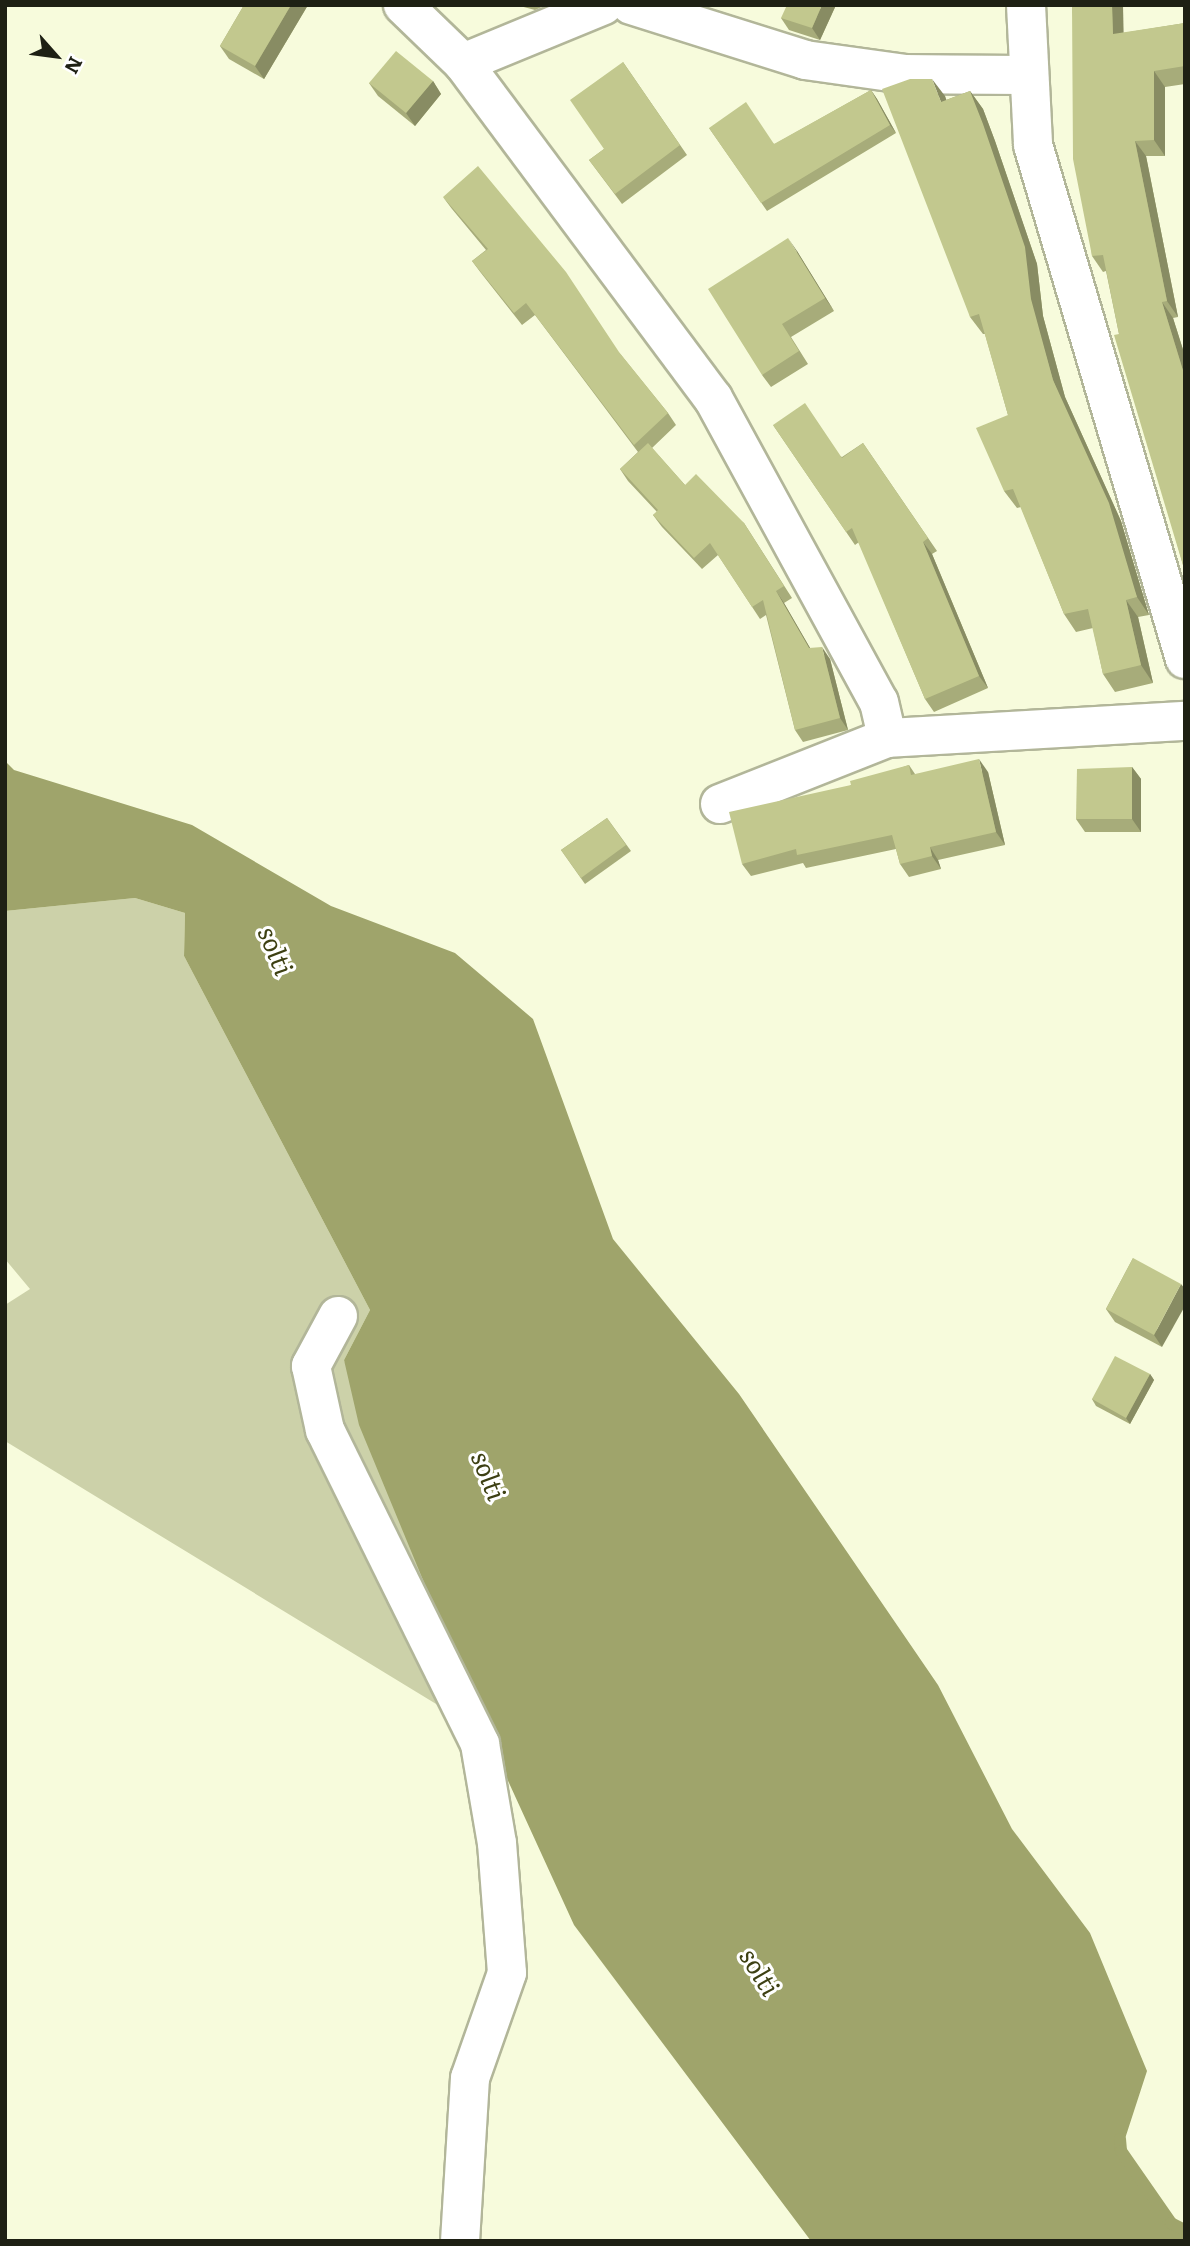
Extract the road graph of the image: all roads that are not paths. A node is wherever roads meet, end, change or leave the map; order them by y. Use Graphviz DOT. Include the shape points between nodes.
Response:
graph roads {
  1 [pos="403,5"];
  2 [pos="604,5"];
  3 [pos="631,5"];
  4 [pos="1026,5"];
  5 [pos="463,63"];
  6 [pos="1026,75"];
  7 [pos="1185,659"];
  8 [pos="1183,715"];
  9 [pos="887,738"];
  10 [pos="720,804"];
  11 [pos="338,1315"];
  12 [pos="460,2241"];
  1 -- 5 [label="street"];
  2 -- 5 [label="street"];
  3 -- 6 [label="street" via="806,60 904,74"];
  4 -- 6 [label="street"];
  5 -- 9 [label="street" via="713,398 873,691"];
  6 -- 7 [label="street" via="1032,145"];
  8 -- 9 [label="street"];
  9 -- 10 [label="street"];
  11 -- 12 [label="street" via="311,1366 326,1430 480,1744 497,1843 508,1973 470,2078"];
}
